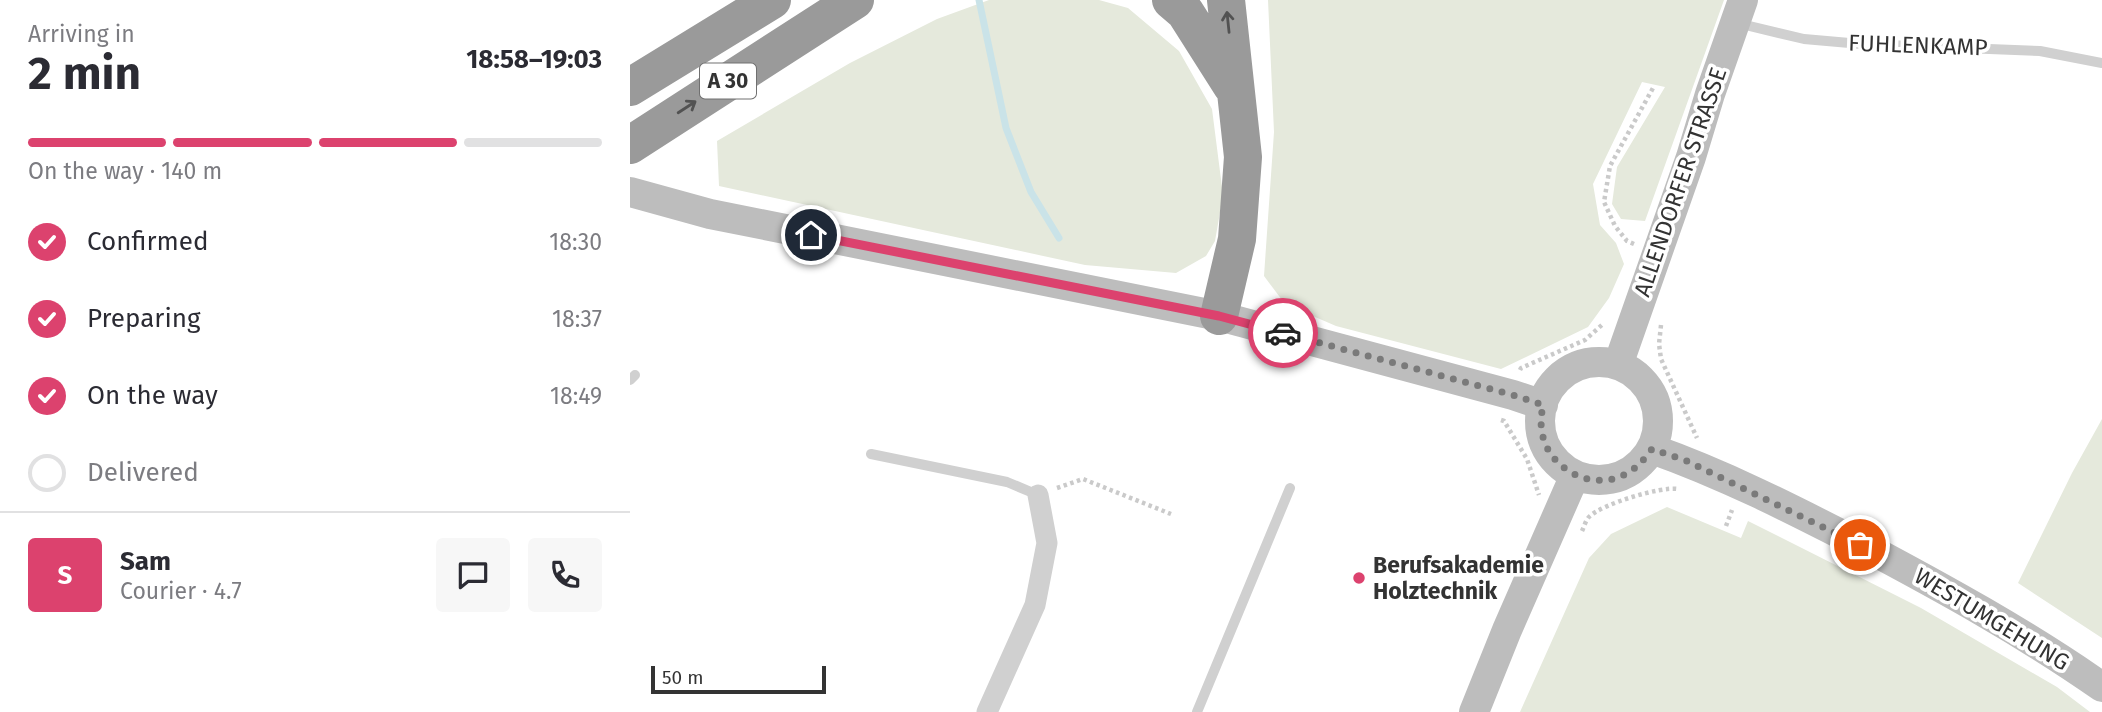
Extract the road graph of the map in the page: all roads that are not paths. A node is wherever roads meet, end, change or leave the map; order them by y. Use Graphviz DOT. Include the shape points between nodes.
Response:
graph roads {
  1 [pos="772,0"];
  2 [pos="882,0"];
  3 [pos="1171,0"];
  4 [pos="1226,0"];
  5 [pos="840,8"];
  6 [pos="1738,11"];
  7 [pos="2102,63"];
  8 [pos="630,87"];
  9 [pos="1235,92"];
  10 [pos="630,145"];
  11 [pos="630,191"];
  12 [pos="1219,316"];
  13 [pos="1618,365"];
  14 [pos="1543,405"];
  15 [pos="1652,449"];
  16 [pos="871,454"];
  17 [pos="1575,475"];
  18 [pos="1290,488"];
  19 [pos="1038,495"];
  20 [pos="2102,687"];
  21 [pos="987,712"];
  22 [pos="1197,712"];
  23 [pos="1474,712"];
  1 -- 8 [label="highway, A 30"];
  2 -- 5 [label="highway"];
  3 -- 9 [label="highway" via="1185,12"];
  9 -- 4 [label="highway, one-way"];
  10 -- 5 [label="highway, A 30, one-way"];
  6 -- 7 [label="lane, FUHLENKAMP" via="1804,39 2040,51"];
  6 -- 13 [label="main road, ALLENDORFER STRASSE"];
  9 -- 12 [label="highway" via="1243,157 1237,239"];
  11 -- 12 [label="main road" via="710,214"];
  12 -- 14 [label="main road"];
  13 -- 14 [label="main road" via="1587,363 1572,369 1549,390"];
  13 -- 15 [label="main road" via="1636,374 1650,390 1658,429"];
  14 -- 17 [label="main road" via="1540,421 1550,454"];
  15 -- 17 [label="main road" via="1627,474 1592,480"];
  15 -- 20 [label="main road, WESTUMGEHUNG" via="1816,522 1948,590"];
  16 -- 19 [label="lane" via="1007,482"];
  17 -- 23 [label="main road"];
  18 -- 22 [label="lane"];
  19 -- 21 [label="street" via="1047,544 1035,605"];
}
